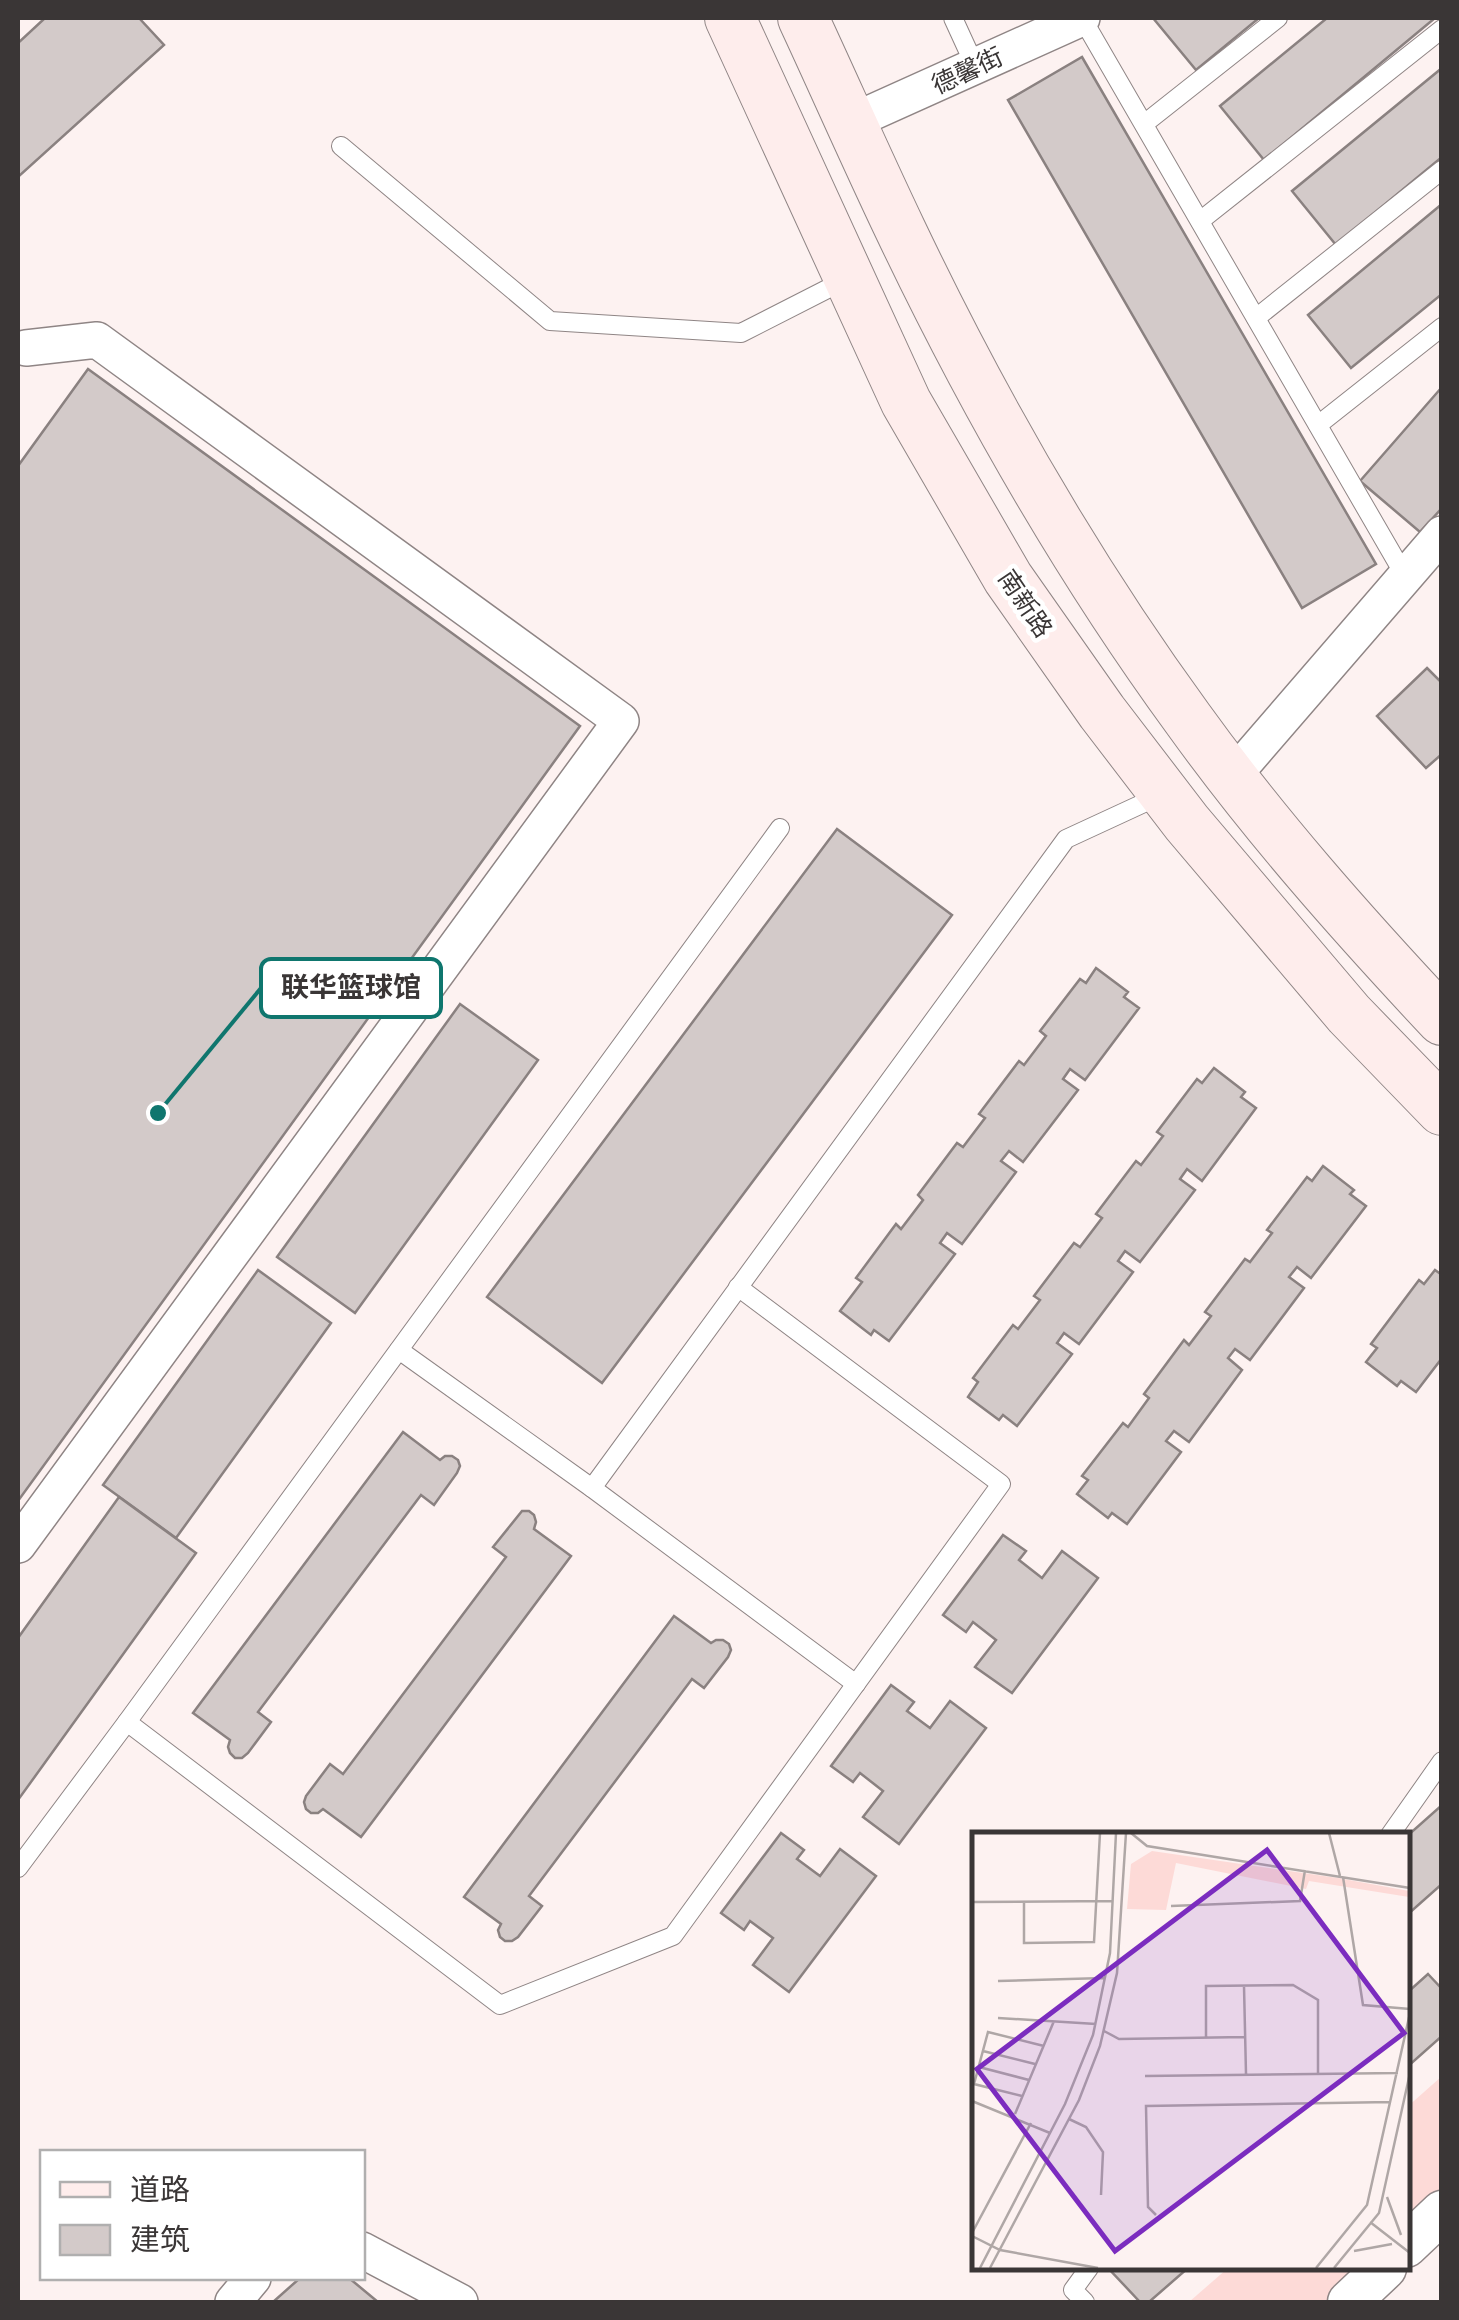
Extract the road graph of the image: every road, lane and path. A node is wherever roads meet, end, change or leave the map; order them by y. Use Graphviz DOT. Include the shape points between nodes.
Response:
graph roads {
  1 [pos="730,18"];
  2 [pos="803,18"];
  3 [pos="953,18"];
  4 [pos="1082,18"];
  5 [pos="1278,18"];
  6 [pos="1442,29"];
  7 [pos="976,66"];
  8 [pos="852,122"];
  9 [pos="1144,124"];
  10 [pos="341,146"];
  11 [pos="1442,170"];
  12 [pos="1200,221"];
  13 [pos="850,278"];
  14 [pos="1256,318"];
  15 [pos="1442,327"];
  16 [pos="26,348"];
  17 [pos="1318,425"];
  18 [pos="1442,534"];
  19 [pos="1406,576"];
  20 [pos="1232,777"];
  21 [pos="1164,794"];
  22 [pos="780,828"];
  23 [pos="1436,1003"];
  24 [pos="1442,1110"];
  25 [pos="738,1287"];
  26 [pos="399,1350"];
  27 [pos="592,1488"];
  28 [pos="18,1545"];
  29 [pos="856,1684"];
  30 [pos="127,1722"];
  31 [pos="1442,1761"];
  32 [pos="1392,1832"];
  33 [pos="18,1868"];
  34 [pos="1442,2212"];
  35 [pos="1409,2243"];
  36 [pos="365,2252"];
  37 [pos="1088,2270"];
  38 [pos="1383,2270"];
  39 [pos="251,2280"];
  40 [pos="233,2302"];
  41 [pos="460,2302"];
  42 [pos="1086,2302"];
  43 [pos="1349,2302"];
  1 -- 13 [label="main road, 南新路"];
  2 -- 8 [label="main road"];
  3 -- 7 [label="lane"];
  4 -- 7 [label="street, 德馨街"];
  4 -- 9 [label="lane"];
  5 -- 9 [label="lane"];
  6 -- 12 [label="lane"];
  7 -- 8 [label="street, 德馨街"];
  8 -- 20 [label="main road" via="1018,455 1136,644"];
  9 -- 12 [label="lane"];
  10 -- 13 [label="lane" via="550,321 741,332"];
  11 -- 14 [label="lane"];
  12 -- 14 [label="lane"];
  13 -- 21 [label="main road, 南新路" via="906,402 1008,578"];
  14 -- 17 [label="lane"];
  15 -- 17 [label="lane"];
  16 -- 28 [label="street" via="97,340 621,721"];
  17 -- 19 [label="lane"];
  18 -- 19 [label="street"];
  19 -- 20 [label="street"];
  20 -- 23 [label="main road" via="1297,858"];
  21 -- 24 [label="main road, 南新路" via="1349,1014"];
  21 -- 25 [label="lane" via="1066,838"];
  22 -- 26 [label="lane"];
  25 -- 27 [label="lane"];
  25 -- 29 [label="lane" via="1001,1484"];
  26 -- 27 [label="lane"];
  26 -- 30 [label="lane"];
  27 -- 29 [label="lane"];
  29 -- 30 [label="lane" via="673,1936 500,2005"];
  30 -- 33 [label="lane"];
  31 -- 32 [label="lane"];
  34 -- 35 [label="street"];
  36 -- 41 [label="street"];
  37 -- 42 [label="lane" via="1073,2290"];
  38 -- 43 [label="street"];
  39 -- 40 [label="street"];
}
